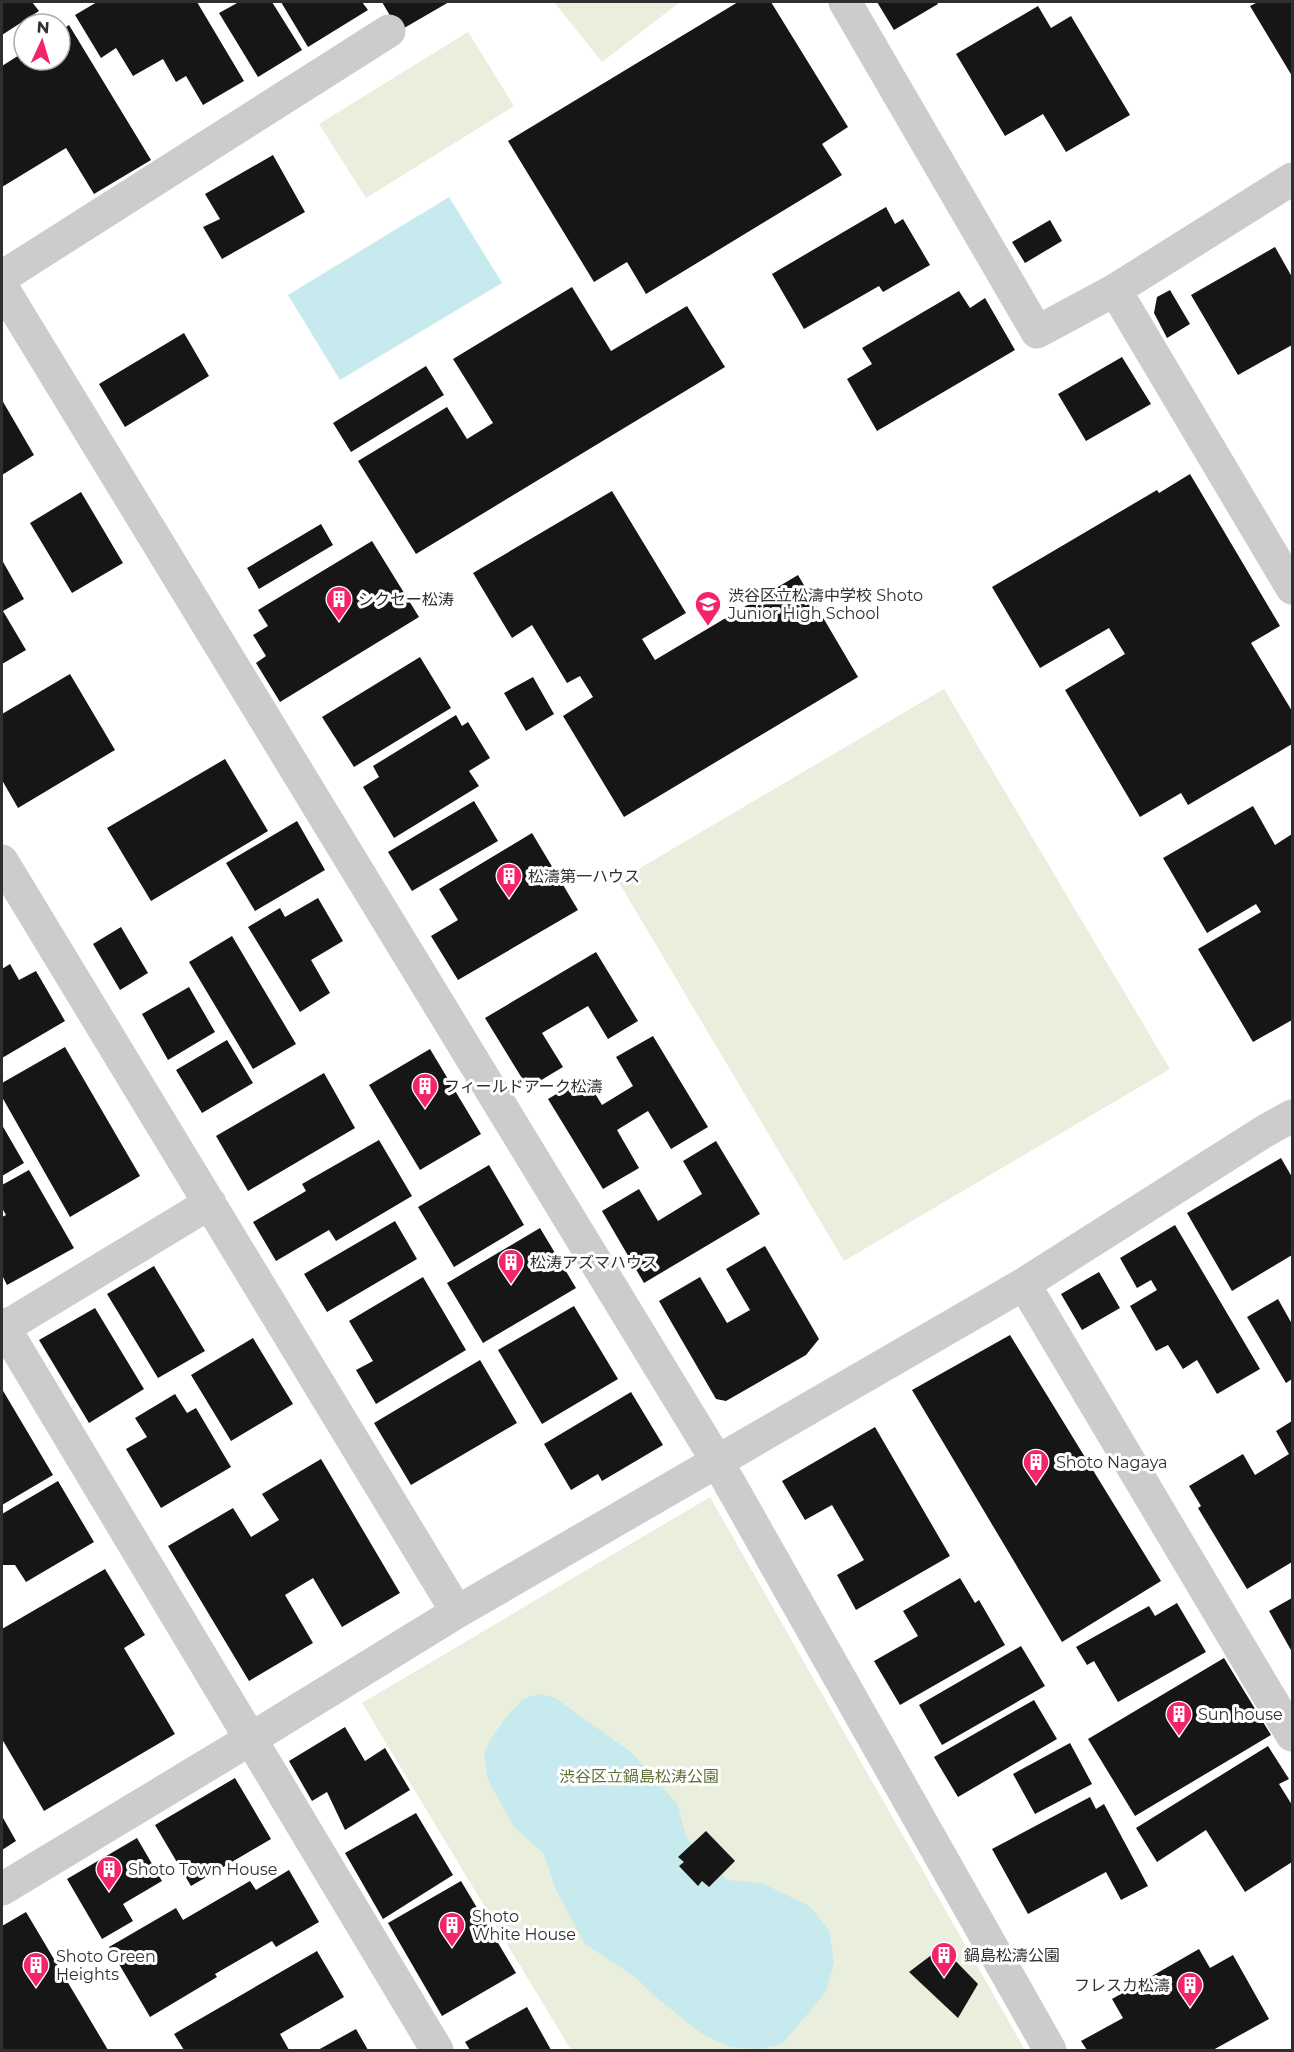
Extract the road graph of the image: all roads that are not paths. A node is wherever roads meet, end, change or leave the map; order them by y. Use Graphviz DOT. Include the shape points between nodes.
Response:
graph roads {
  1 [pos="845,2"];
  2 [pos="389,31"];
  3 [pos="1293,179"];
  4 [pos="2,277"];
  5 [pos="2,287"];
  6 [pos="1115,290"];
  7 [pos="1293,588"];
  8 [pos="2,861"];
  9 [pos="1293,1116"];
  10 [pos="210,1203"];
  11 [pos="1024,1284"];
  12 [pos="2,1327"];
  13 [pos="717,1461"];
  14 [pos="457,1612"];
  15 [pos="1293,1735"];
  16 [pos="249,1740"];
  17 [pos="2,1889"];
  18 [pos="437,2050"];
  19 [pos="1050,2050"];
  1 -- 6 [label="street" via="1037,332"];
  2 -- 4 [label="street"];
  3 -- 6 [label="street"];
  5 -- 13 [label="street"];
  6 -- 7 [label="street"];
  8 -- 10 [label="street"];
  9 -- 11 [label="street"];
  10 -- 12 [label="street"];
  10 -- 14 [label="street"];
  11 -- 13 [label="street"];
  11 -- 15 [label="street"];
  12 -- 16 [label="street"];
  13 -- 14 [label="street"];
  13 -- 19 [label="street"];
  14 -- 16 [label="street"];
  16 -- 17 [label="street"];
  16 -- 18 [label="street"];
}
